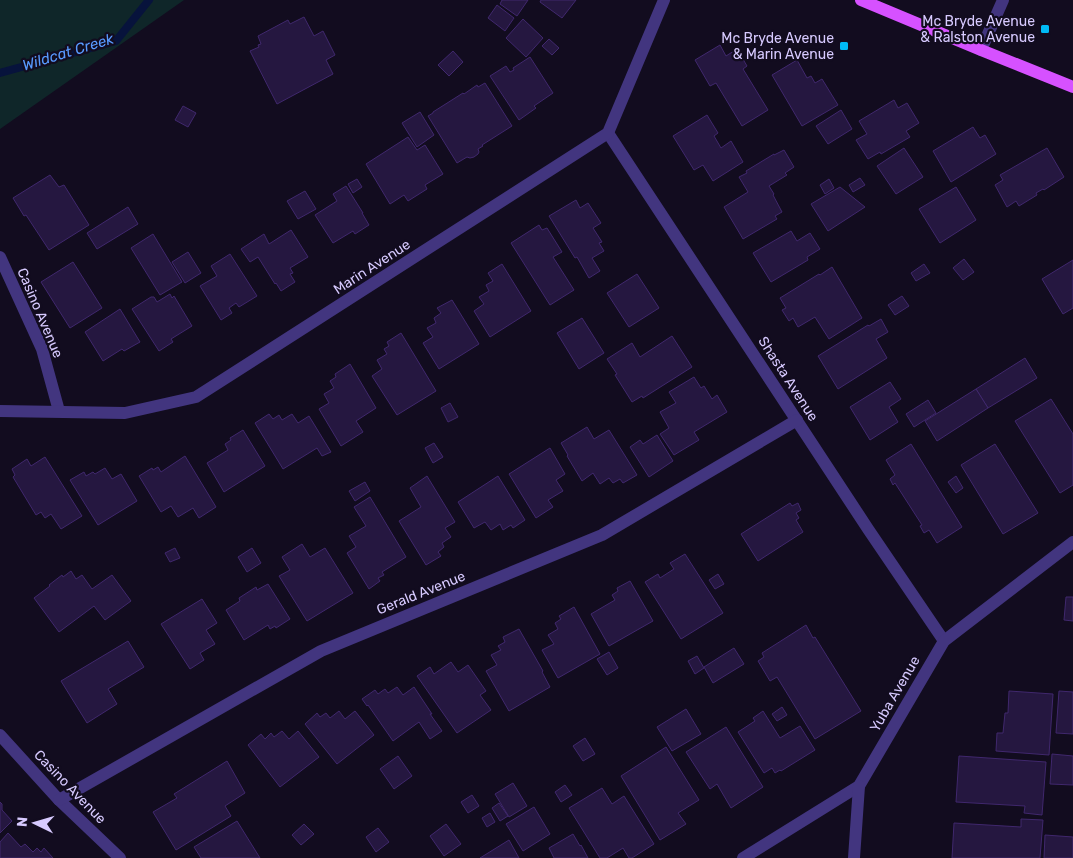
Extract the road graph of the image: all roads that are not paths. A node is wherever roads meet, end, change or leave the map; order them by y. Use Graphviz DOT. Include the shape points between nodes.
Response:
graph roads {
  1 [pos="664,0"];
  2 [pos="860,0"];
  3 [pos="1003,0"];
  4 [pos="981,50"];
  5 [pos="1073,86"];
  6 [pos="608,133"];
  7 [pos="0,257"];
  8 [pos="0,411"];
  9 [pos="59,411"];
  10 [pos="797,420"];
  11 [pos="1073,542"];
  12 [pos="944,641"];
  13 [pos="0,735"];
  14 [pos="859,786"];
  15 [pos="59,800"];
  16 [pos="120,858"];
  17 [pos="743,858"];
  18 [pos="854,858"];
  1 -- 6 [label="street"];
  2 -- 4 [label="main road"];
  3 -- 4 [label="street"];
  4 -- 5 [label="main road"];
  6 -- 9 [label="street, Marin Avenue" via="196,397 125,413"];
  6 -- 10 [label="street, Shasta Avenue"];
  7 -- 9 [label="street, Casino Avenue" via="42,349"];
  8 -- 9 [label="street, Marin Avenue"];
  10 -- 12 [label="street, Shasta Avenue"];
  10 -- 15 [label="street, Gerald Avenue" via="602,535 321,651"];
  11 -- 12 [label="street, Yuba Avenue"];
  12 -- 14 [label="street, Yuba Avenue"];
  13 -- 15 [label="street, Casino Avenue"];
  14 -- 17 [label="street, Yuba Avenue"];
  14 -- 18 [label="street"];
  15 -- 16 [label="street, Casino Avenue"];
}
